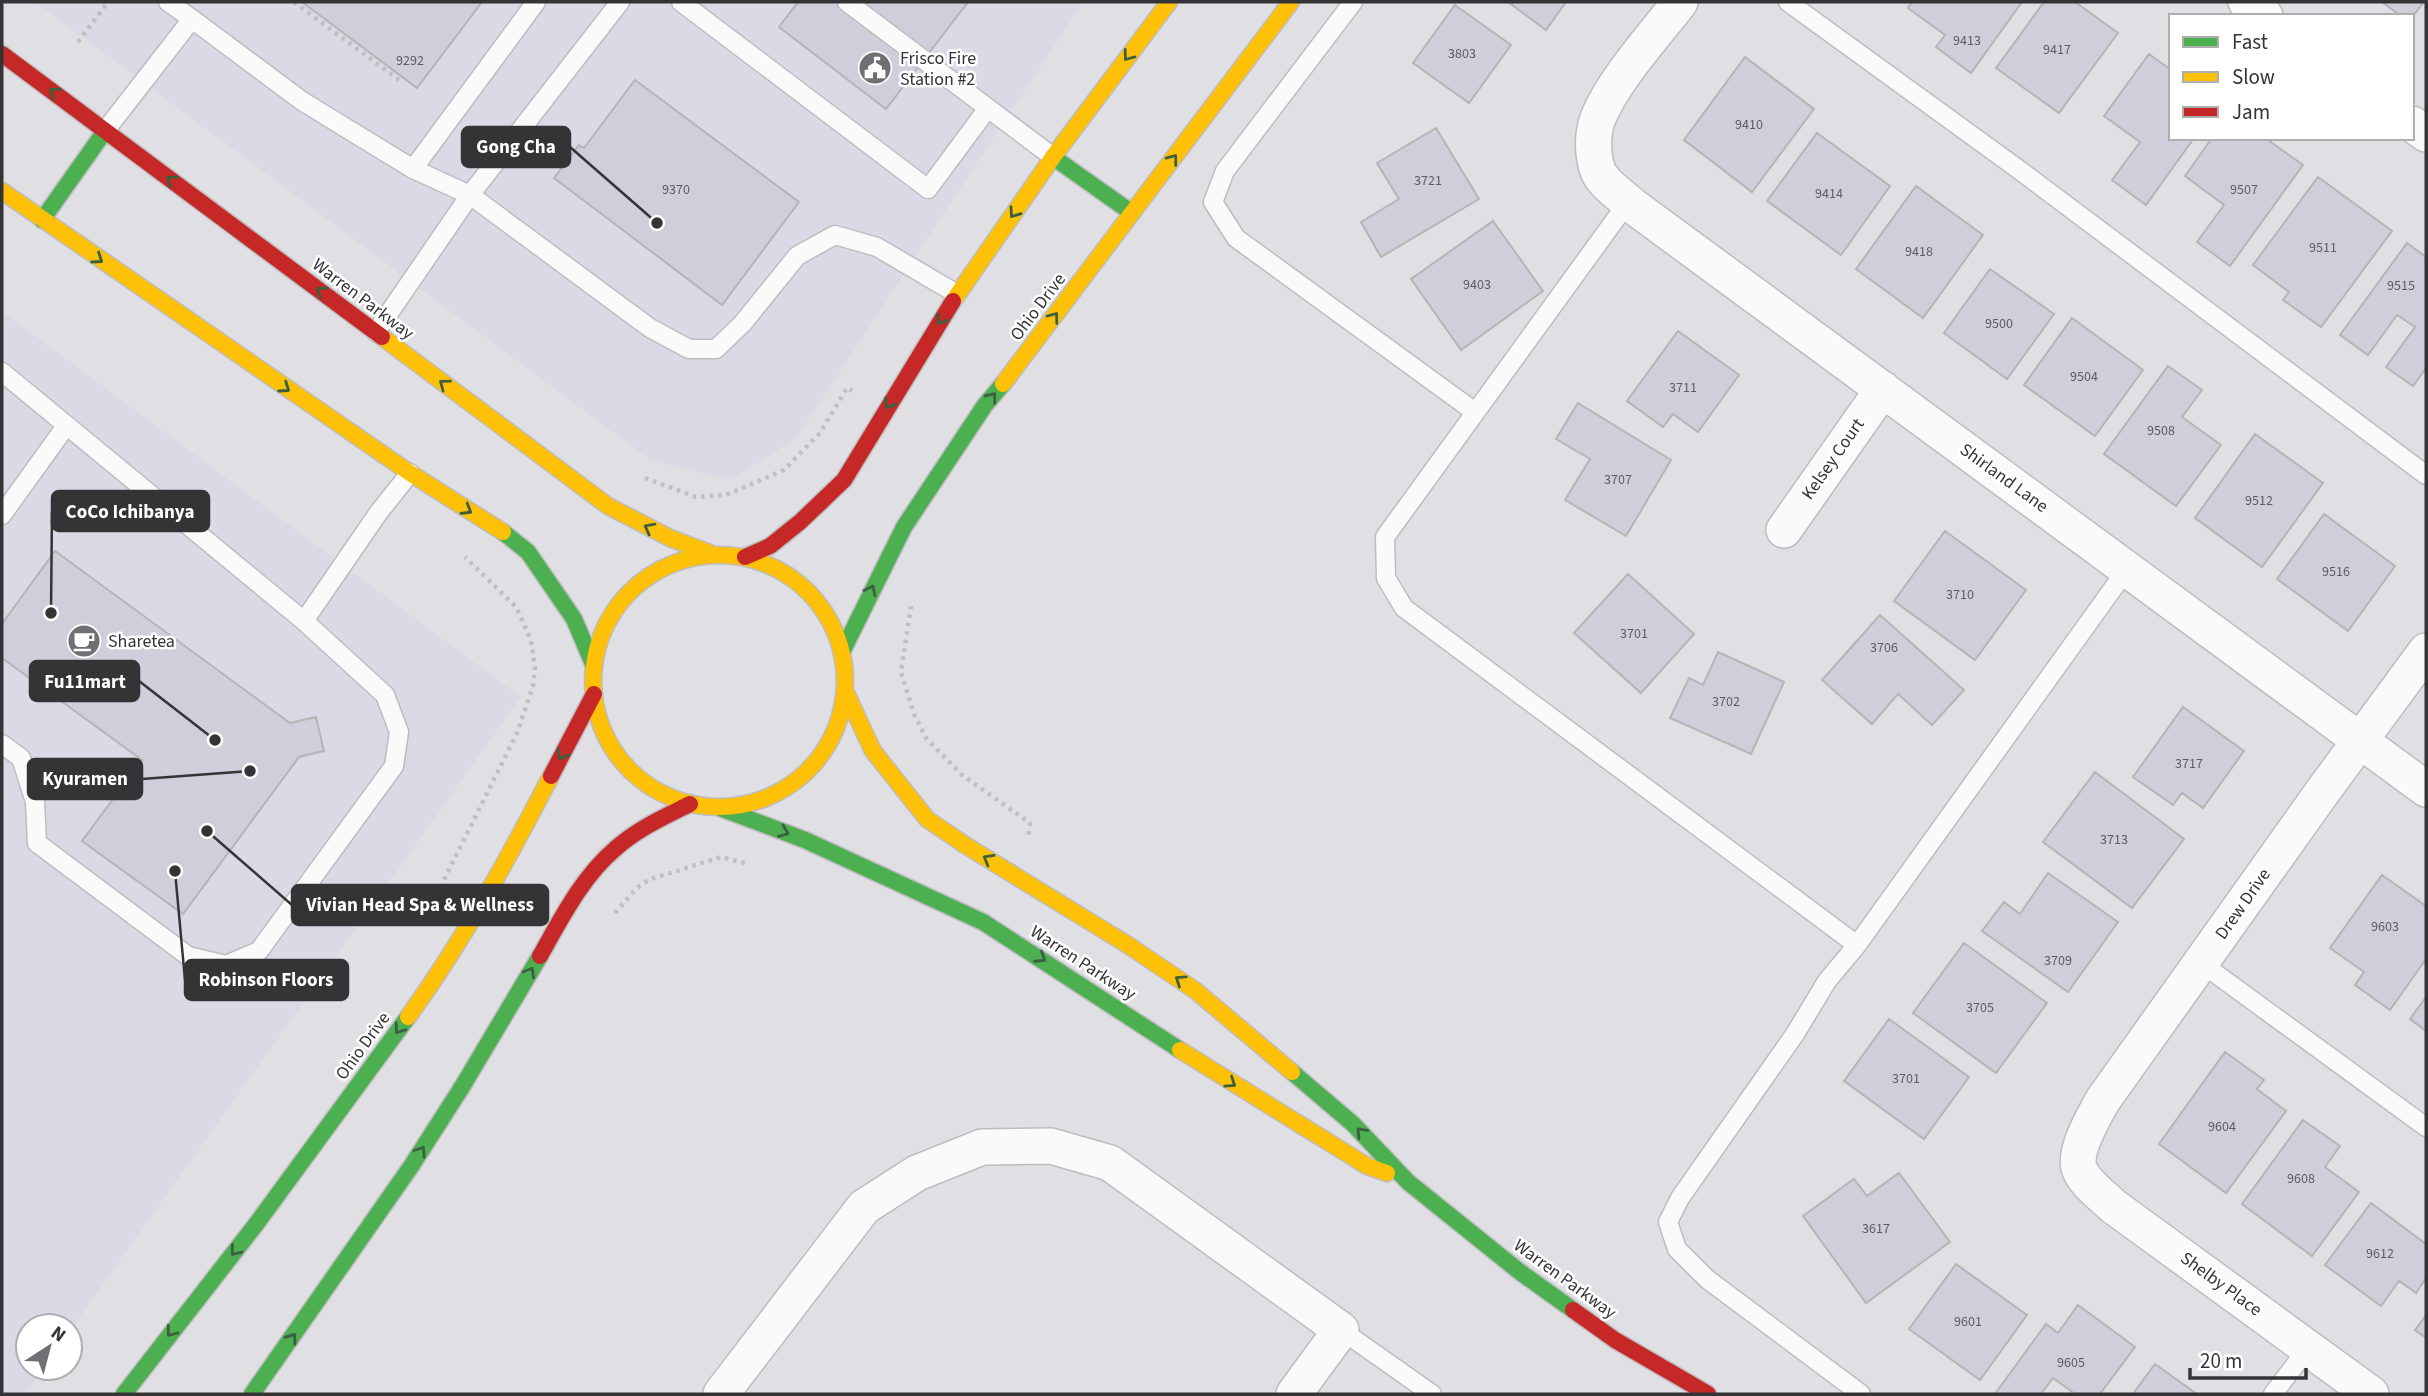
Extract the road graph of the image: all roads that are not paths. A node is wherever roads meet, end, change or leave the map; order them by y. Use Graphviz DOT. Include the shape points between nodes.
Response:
graph roads {
  1 [pos="168,2"];
  2 [pos="536,2"];
  3 [pos="620,2"];
  4 [pos="681,2"];
  5 [pos="848,2"];
  6 [pos="1169,2"];
  7 [pos="1291,2"];
  8 [pos="1353,2"];
  9 [pos="1679,2"];
  10 [pos="1788,2"];
  11 [pos="2246,2"];
  12 [pos="2262,14"];
  13 [pos="192,19"];
  14 [pos="2,54"];
  15 [pos="988,108"];
  16 [pos="105,131"];
  17 [pos="1053,157"];
  18 [pos="413,169"];
  19 [pos="2,191"];
  20 [pos="470,195"];
  21 [pos="1628,202"];
  22 [pos="1132,213"];
  23 [pos="42,220"];
  24 [pos="957,294"];
  25 [pos="376,332"];
  26 [pos="2,372"];
  27 [pos="1883,388"];
  28 [pos="1475,412"];
  29 [pos="66,426"];
  30 [pos="410,473"];
  31 [pos="2426,475"];
  32 [pos="2,515"];
  33 [pos="1784,530"];
  34 [pos="712,554"];
  35 [pos="745,557"];
  36 [pos="2127,569"];
  37 [pos="304,621"];
  38 [pos="2426,651"];
  39 [pos="842,652"];
  40 [pos="594,666"];
  41 [pos="846,693"];
  42 [pos="594,694"];
  43 [pos="2361,740"];
  44 [pos="2,744"];
  45 [pos="2426,789"];
  46 [pos="690,804"];
  47 [pos="720,808"];
  48 [pos="1857,945"];
  49 [pos="2201,963"];
  50 [pos="2426,1127"];
  51 [pos="2078,1166"];
  52 [pos="1408,1181"];
  53 [pos="1341,1331"];
  54 [pos="2308,1348"];
  55 [pos="124,1394"];
  56 [pos="252,1394"];
  57 [pos="722,1394"];
  58 [pos="1294,1394"];
  59 [pos="1432,1394"];
  60 [pos="1708,1394"];
  61 [pos="1861,1394"];
  62 [pos="2273,1394"];
  63 [pos="2371,1394"];
  1 -- 13 [label="lane"];
  2 -- 18 [label="lane"];
  3 -- 20 [label="lane"];
  4 -- 15 [label="lane" via="928,189"];
  5 -- 15 [label="lane"];
  6 -- 17 [label="main road, one-way"];
  22 -- 7 [label="main road, Ohio Drive, one-way"];
  8 -- 28 [label="lane" via="1225,171 1213,202 1236,238"];
  9 -- 21 [label="street, Shirland Lane" via="1611,93 1597,120 1593,143 1598,172"];
  10 -- 31 [label="lane"];
  11 -- 12 [label="street"];
  13 -- 16 [label="lane"];
  13 -- 18 [label="lane" via="302,101"];
  16 -- 14 [label="main road, Warren Parkway, one-way"];
  15 -- 17 [label="lane"];
  16 -- 23 [label="main road"];
  25 -- 16 [label="main road, Warren Parkway, one-way"];
  17 -- 22 [label="main road"];
  17 -- 24 [label="main road, one-way"];
  18 -- 20 [label="lane"];
  19 -- 23 [label="main road"];
  20 -- 24 [label="lane" via="650,328 689,349 716,349 797,256 835,234 877,247"];
  20 -- 25 [label="lane"];
  21 -- 27 [label="street, Shirland Lane"];
  21 -- 28 [label="lane"];
  39 -- 22 [label="main road, Ohio Drive, one-way" via="911,516 985,405"];
  23 -- 30 [label="main road, one-way"];
  24 -- 35 [label="main road, one-way" via="844,480 770,546"];
  34 -- 25 [label="main road, Warren Parkway, one-way" via="608,506"];
  26 -- 29 [label="lane"];
  27 -- 33 [label="street, Kelsey Court"];
  27 -- 36 [label="street, Shirland Lane"];
  28 -- 48 [label="lane" via="1385,537 1386,578 1404,608"];
  29 -- 32 [label="lane"];
  29 -- 37 [label="lane"];
  30 -- 37 [label="lane"];
  30 -- 40 [label="main road, one-way" via="528,552 574,619"];
  34 -- 35 [label="main road"];
  34 -- 40 [label="main road" via="674,562 640,581 614,609 598,644"];
  35 -- 39 [label="main road" via="775,567 801,584 822,607 838,634"];
  36 -- 43 [label="street, Shirland Lane"];
  36 -- 48 [label="lane"];
  37 -- 44 [label="lane" via="385,695 399,732 394,766 259,951 226,965 188,956 37,844 35,802 21,758"];
  38 -- 43 [label="street, Drew Drive"];
  39 -- 41 [label="main road"];
  40 -- 42 [label="main road"];
  41 -- 47 [label="main road" via="836,731 816,764 786,789 751,804"];
  52 -- 41 [label="main road, Warren Parkway, one-way" via="1353,1124 1196,991 927,819 873,751"];
  42 -- 46 [label="main road" via="609,744 630,771 658,792"];
  42 -- 55 [label="main road, Ohio Drive, one-way" via="500,874 439,974 257,1223"];
  43 -- 45 [label="street, Shirland Lane"];
  43 -- 49 [label="street, Drew Drive"];
  46 -- 47 [label="main road"];
  56 -- 46 [label="main road, one-way" via="439,1123 586,881 622,843"];
  47 -- 52 [label="main road, Warren Parkway, one-way" via="805,840 983,922 1251,1096 1367,1166"];
  48 -- 61 [label="lane" via="1827,981 1679,1198 1668,1222 1677,1249 1707,1279"];
  49 -- 50 [label="lane"];
  49 -- 51 [label="street, Drew Drive" via="2103,1100 2085,1133"];
  51 -- 54 [label="street, Shelby Place" via="2113,1206"];
  52 -- 60 [label="main road, Warren Parkway" via="1520,1272 1615,1340"];
  53 -- 57 [label="street" via="1110,1163 1051,1146 982,1147 917,1173 864,1207"];
  53 -- 58 [label="street"];
  53 -- 59 [label="lane"];
  54 -- 62 [label="lane"];
  54 -- 63 [label="street, Shelby Place"];
}
